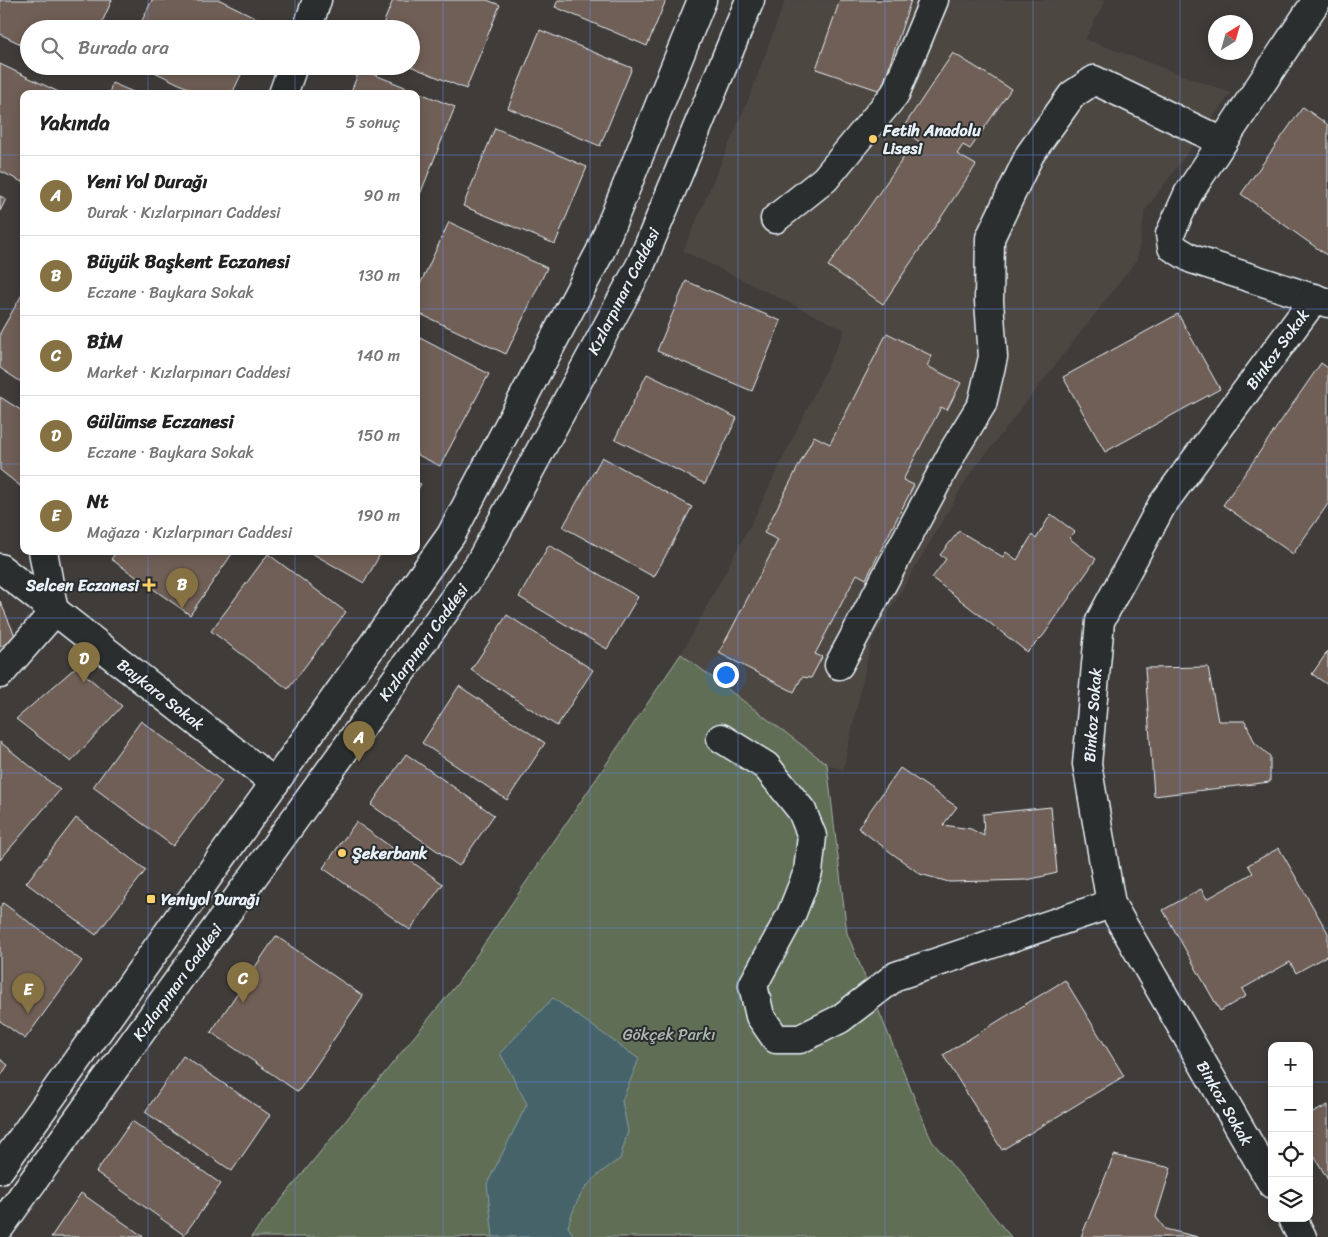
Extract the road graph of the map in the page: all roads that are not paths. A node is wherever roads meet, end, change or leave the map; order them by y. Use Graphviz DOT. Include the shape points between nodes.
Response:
graph roads {
  1 [pos="317,0"];
  2 [pos="702,0"];
  3 [pos="750,0"];
  4 [pos="934,0"];
  5 [pos="1317,0"];
  6 [pos="310,20"];
  7 [pos="290,75"];
  8 [pos="284,90"];
  9 [pos="1223,142"];
  10 [pos="775,219"];
  11 [pos="1321,301"];
  12 [pos="44,555"];
  13 [pos="0,568"];
  14 [pos="54,612"];
  15 [pos="839,665"];
  16 [pos="0,674"];
  17 [pos="721,738"];
  18 [pos="275,783"];
  19 [pos="1111,904"];
  20 [pos="0,1169"];
  21 [pos="1268,1177"];
  22 [pos="1294,1222"];
  23 [pos="0,1227"];
  24 [pos="1302,1237"];
  1 -- 6 [label="main road"];
  2 -- 18 [label="main road" via="600,252 451,536"];
  3 -- 23 [label="main road, Kızlarpınarı Caddesi" via="641,264 479,564"];
  4 -- 10 [label="main road" via="895,94 825,179"];
  5 -- 9 [label="main road"];
  7 -- 8 [label="main road"];
  9 -- 11 [label="main road" via="1188,194 1170,234 1172,247 1192,259"];
  9 -- 15 [label="main road" via="1094,80 1072,95 1030,154 990,238 989,301 993,357 982,404"];
  11 -- 19 [label="main road, Binkoz Sokak" via="1162,505 1100,620 1087,764"];
  12 -- 14 [label="main road"];
  13 -- 14 [label="main road, Baykara Sokak"];
  14 -- 16 [label="main road"];
  14 -- 18 [label="main road, Baykara Sokak"];
  17 -- 19 [label="main road" via="766,766 802,811 812,836 808,872 791,915 754,985 760,1016 776,1039 800,1039 840,1020 896,976"];
  18 -- 20 [label="main road"];
  19 -- 21 [label="main road, Binkoz Sokak"];
  22 -- 24 [label="main road"];
}
